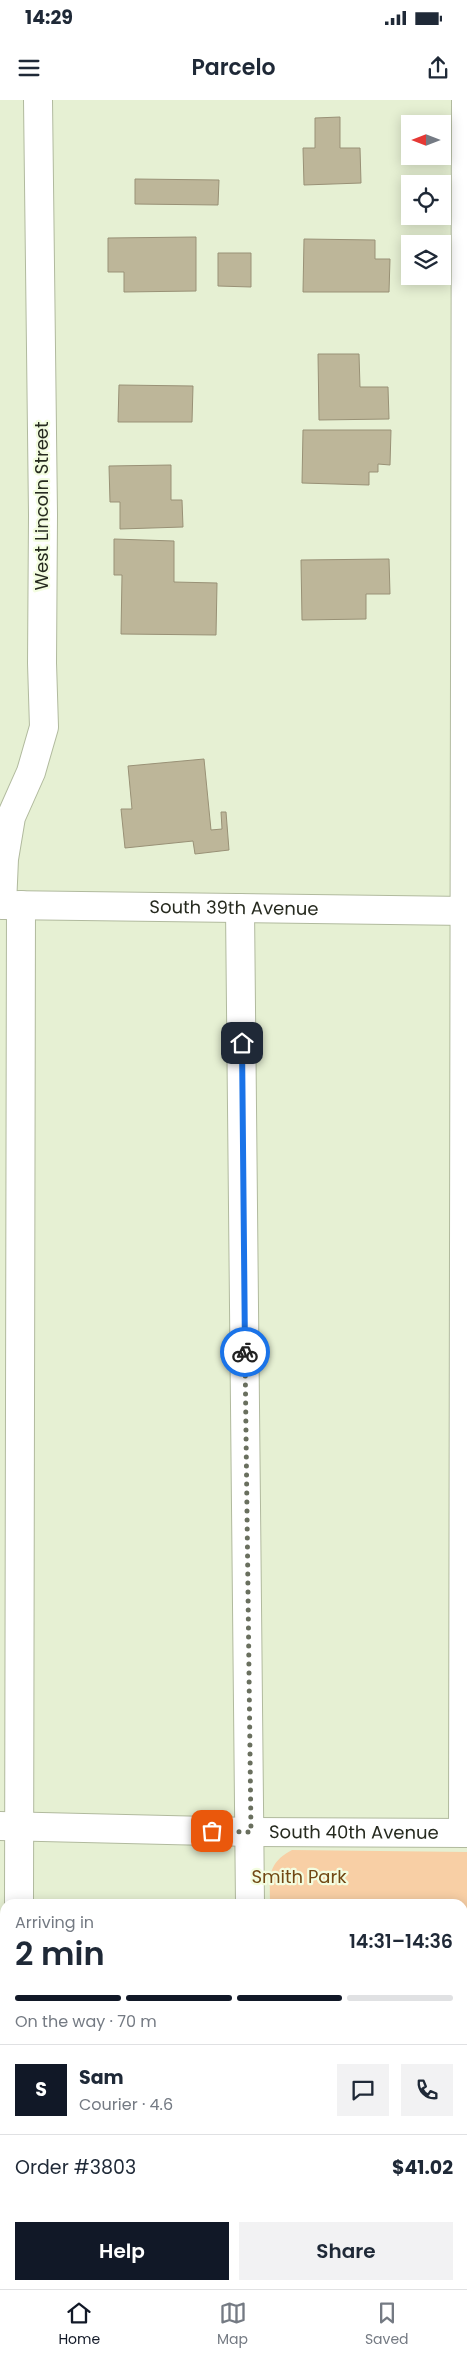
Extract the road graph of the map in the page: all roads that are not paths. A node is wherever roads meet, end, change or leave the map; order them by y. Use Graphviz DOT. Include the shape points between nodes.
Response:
graph roads {
  1 [pos="38,100"];
  2 [pos="466,100"];
  3 [pos="8,905"];
  4 [pos="240,908"];
  5 [pos="466,911"];
  6 [pos="10,1826"];
  7 [pos="251,1832"];
  8 [pos="465,1833"];
  9 [pos="19,1899"];
  10 [pos="250,1899"];
  1 -- 3 [label="street, West Lincoln Street" via="44,727 32,772 11,818 4,859"];
  2 -- 5 [label="street"];
  3 -- 4 [label="street, South 39th Avenue"];
  3 -- 6 [label="street, West Lincoln Street"];
  4 -- 5 [label="street, South 39th Avenue"];
  4 -- 7 [label="street"];
  5 -- 8 [label="street"];
  6 -- 7 [label="street, South 40th Avenue"];
  6 -- 9 [label="street, West Lincoln Street"];
  7 -- 8 [label="street, South 40th Avenue"];
  7 -- 10 [label="street"];
}
